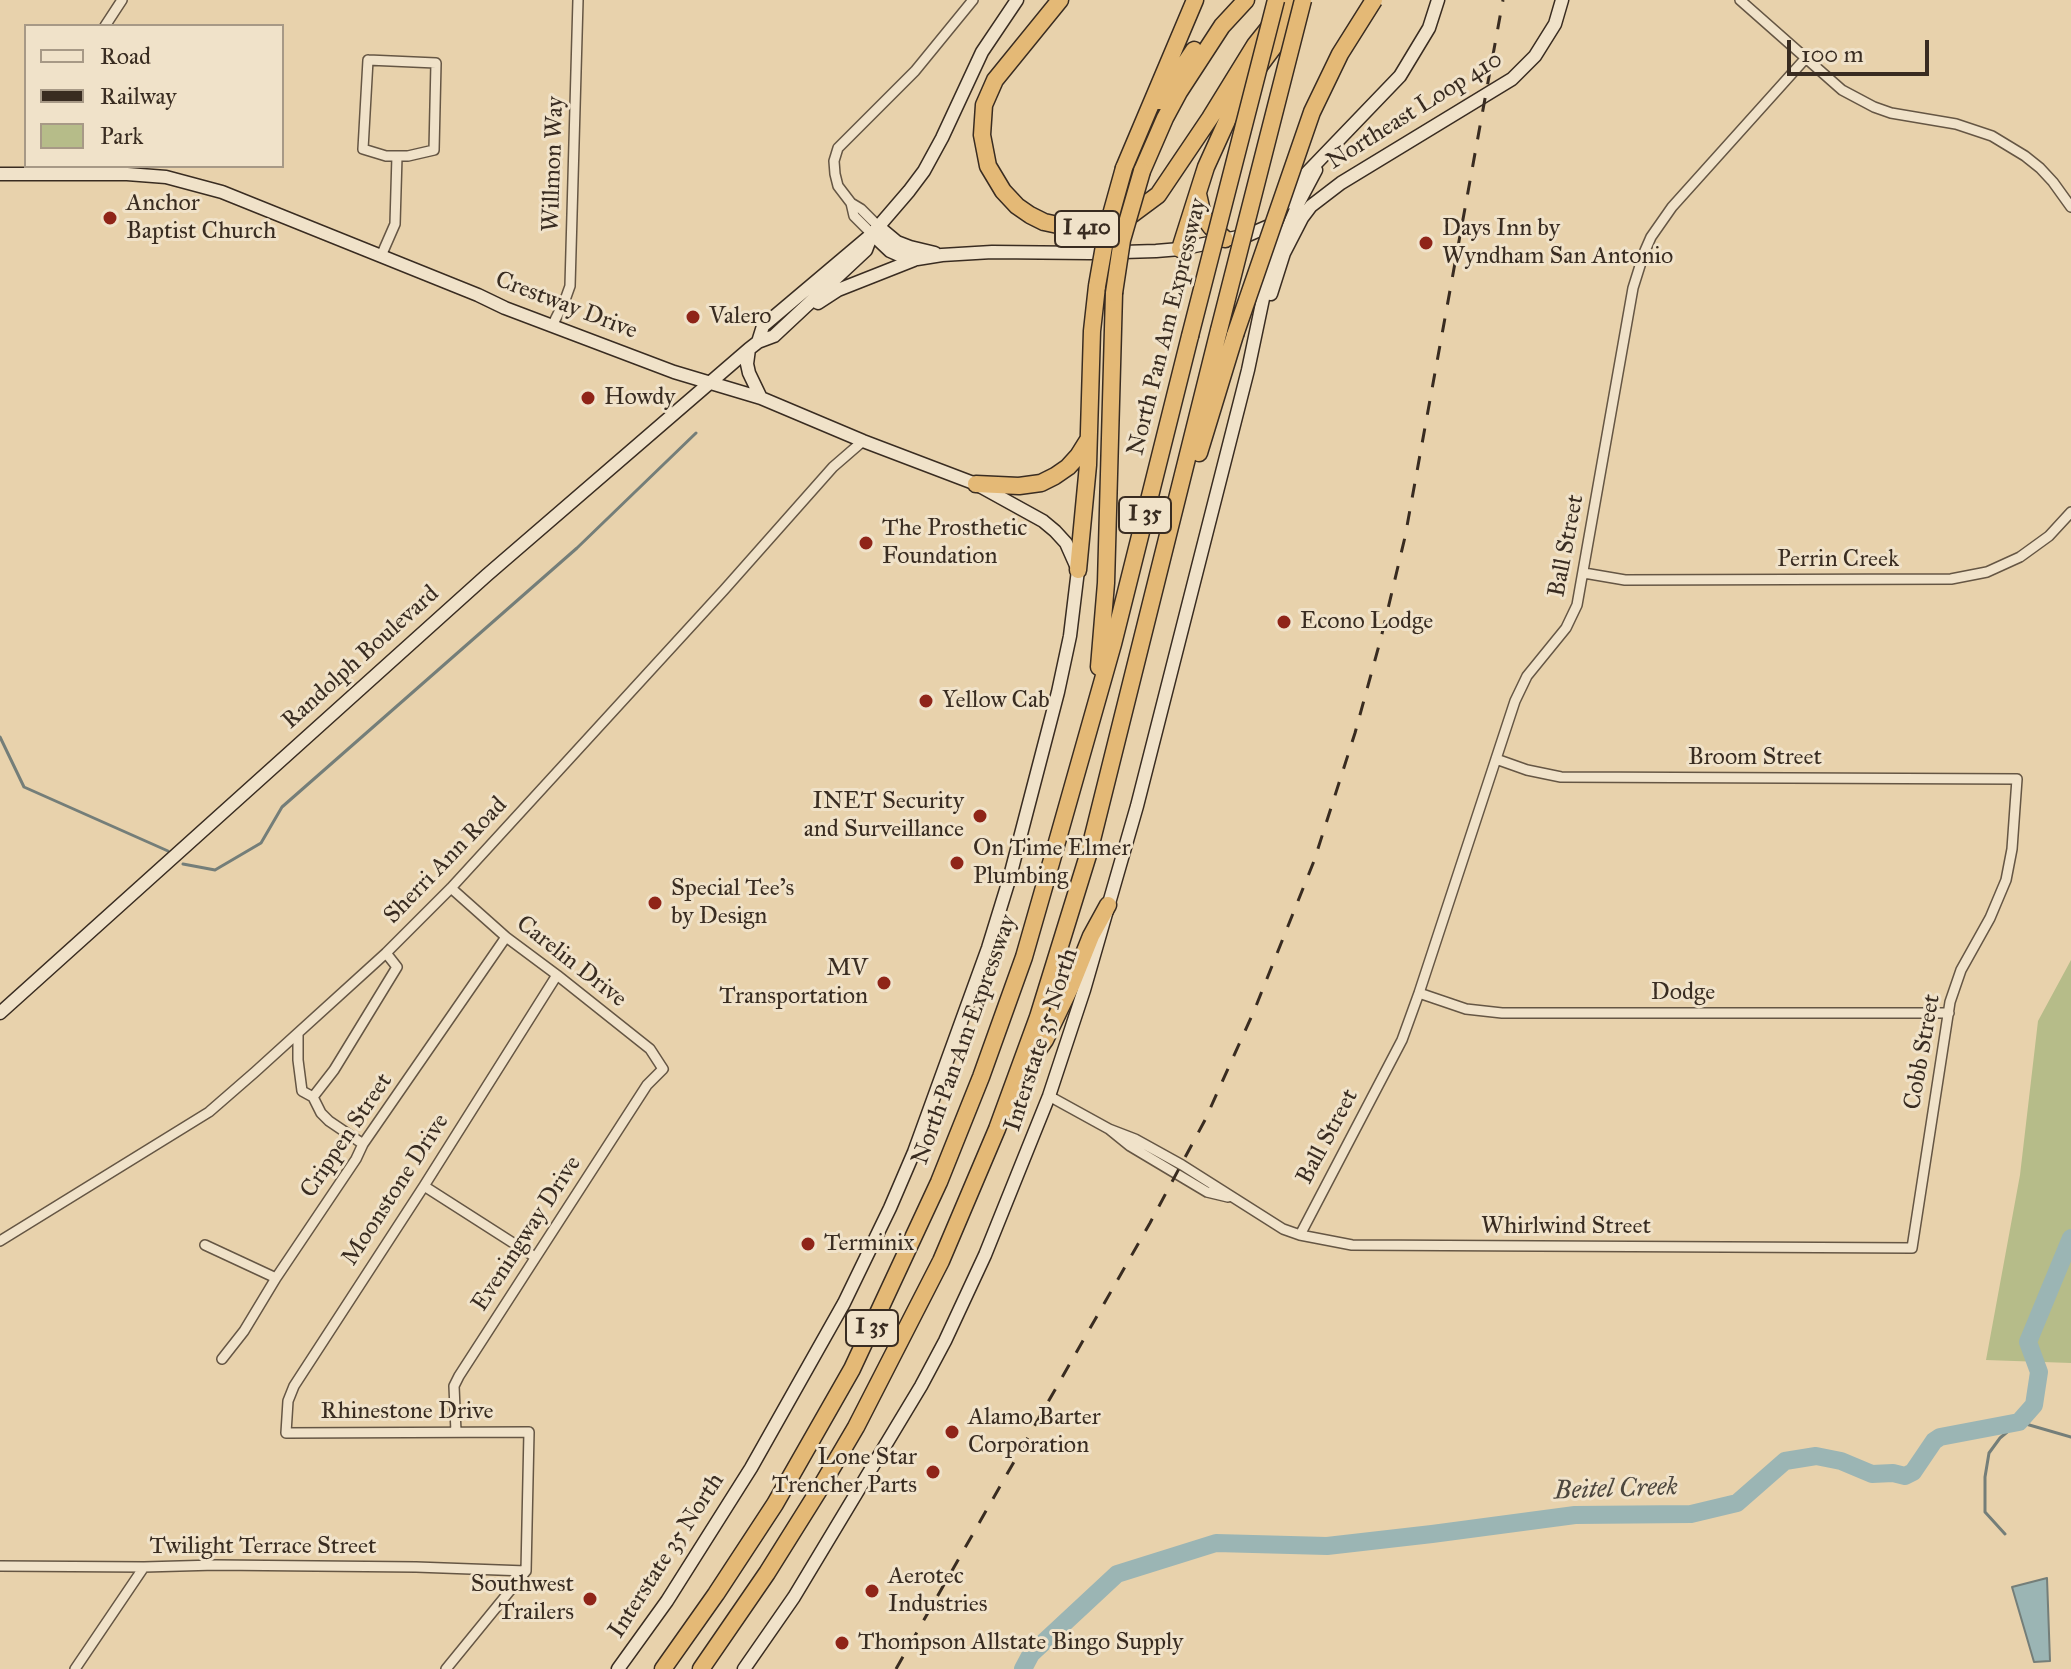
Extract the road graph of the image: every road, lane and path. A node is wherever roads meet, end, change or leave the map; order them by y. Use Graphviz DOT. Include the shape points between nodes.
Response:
graph roads {
  1 [pos="122,0"];
  2 [pos="578,0"];
  3 [pos="973,0"];
  4 [pos="1017,0"];
  5 [pos="1060,0"];
  6 [pos="1195,0"];
  7 [pos="1245,0"];
  8 [pos="1265,0"];
  9 [pos="1276,0"];
  10 [pos="1291,0"];
  11 [pos="1303,0"];
  12 [pos="1310,0"];
  13 [pos="1374,0"];
  14 [pos="1438,0"];
  15 [pos="1562,0"];
  16 [pos="1740,0"];
  17 [pos="106,24"];
  18 [pos="1805,59"];
  19 [pos="1142,129"];
  20 [pos="397,156"];
  21 [pos="1324,156"];
  22 [pos="90,170"];
  23 [pos="0,174"];
  24 [pos="1198,193"];
  25 [pos="851,203"];
  26 [pos="2071,207"];
  27 [pos="895,208"];
  28 [pos="861,209"];
  29 [pos="1279,222"];
  30 [pos="874,227"];
  31 [pos="1225,239"];
  32 [pos="1180,249"];
  33 [pos="1284,253"];
  34 [pos="942,255"];
  35 [pos="381,256"];
  36 [pos="917,259"];
  37 [pos="787,324"];
  38 [pos="552,326"];
  39 [pos="1227,333"];
  40 [pos="1190,336"];
  41 [pos="754,346"];
  42 [pos="1248,370"];
  43 [pos="711,384"];
  44 [pos="761,398"];
  45 [pos="1089,439"];
  46 [pos="863,441"];
  47 [pos="976,484"];
  48 [pos="2071,512"];
  49 [pos="1078,570"];
  50 [pos="1584,573"];
  51 [pos="1099,692"];
  52 [pos="1496,759"];
  53 [pos="2017,779"];
  54 [pos="451,888"];
  55 [pos="1108,905"];
  56 [pos="506,937"];
  57 [pos="386,953"];
  58 [pos="557,975"];
  59 [pos="1419,993"];
  60 [pos="0,1013"];
  61 [pos="1949,1013"];
  62 [pos="298,1034"];
  63 [pos="663,1069"];
  64 [pos="1015,1081"];
  65 [pos="1049,1096"];
  66 [pos="313,1097"];
  67 [pos="363,1144"];
  68 [pos="424,1186"];
  69 [pos="1300,1235"];
  70 [pos="0,1241"];
  71 [pos="205,1245"];
  72 [pos="1912,1248"];
  73 [pos="535,1257"];
  74 [pos="276,1278"];
  75 [pos="222,1359"];
  76 [pos="456,1432"];
  77 [pos="286,1433"];
  78 [pos="0,1566"];
  79 [pos="144,1567"];
  80 [pos="526,1571"];
  81 [pos="75,1669"];
  82 [pos="446,1669"];
  83 [pos="618,1669"];
  84 [pos="663,1669"];
  85 [pos="701,1669"];
  86 [pos="744,1669"];
  1 -- 17 [label="street"];
  2 -- 38 [label="street, Willmon Way" via="570,286"];
  3 -- 25 [label="street" via="915,71 838,148 835,174"];
  4 -- 27 [label="main road" via="982,52 924,171"];
  5 -- 10 [label="highway, I 410" via="995,80 984,105 982,135 988,166 1017,206 1044,222 1081,230 1127,218 1158,195 1255,45"];
  6 -- 19 [label="highway"];
  7 -- 19 [label="highway" via="1206,33"];
  7 -- 51 [label="highway, bridge" via="1222,26 1165,118 1142,171 1122,240 1114,293"];
  8 -- 40 [label="highway, bridge"];
  9 -- 40 [label="highway, North Pan Am Expressway / I 35, bridge"];
  11 -- 39 [label="highway, North Pan Am Expressway / I 35, bridge"];
  12 -- 24 [label="highway" via="1240,92"];
  13 -- 39 [label="highway, bridge" via="1312,112"];
  14 -- 21 [label="main road, Interstate 35 North" via="1429,28 1400,76"];
  15 -- 33 [label="main road, Northeast Loop 410" via="1555,24 1535,56 1512,79 1311,206"];
  16 -- 18 [label="street"];
  18 -- 26 [label="street" via="1842,90 1874,107 1974,129 2009,145 2043,172"];
  18 -- 50 [label="street, Ball Street" via="1672,207 1644,253 1633,288"];
  19 -- 45 [label="highway, bridge" via="1124,168 1097,286"];
  20 -- 20 [label="street" via="363,149 368,60 436,63 434,150"];
  20 -- 35 [label="street" via="395,224"];
  21 -- 29 [label="main road, Interstate 35 North" via="1292,191"];
  21 -- 33 [label="main road, Interstate 35 North" via="1285,235"];
  22 -- 23 [label="main road, Crestway Drive"];
  22 -- 35 [label="main road, Crestway Drive" via="196,184"];
  24 -- 31 [label="highway" via="1203,216"];
  24 -- 32 [label="highway"];
  25 -- 28 [label="street"];
  25 -- 30 [label="street" via="854,216"];
  27 -- 28 [label="street"];
  27 -- 30 [label="main road"];
  28 -- 30 [label="street"];
  29 -- 31 [label="main road"];
  29 -- 42 [label="main road, Interstate 35 North"];
  30 -- 34 [label="main road" via="897,242"];
  30 -- 36 [label="main road" via="890,251"];
  30 -- 37 [label="main road, Randolph Boulevard" via="866,250"];
  30 -- 41 [label="main road, Randolph Boulevard" via="763,326"];
  31 -- 32 [label="main road"];
  32 -- 34 [label="main road"];
  33 -- 42 [label="main road, Interstate 35 North"];
  34 -- 36 [label="main road"];
  35 -- 38 [label="main road, Crestway Drive"];
  36 -- 37 [label="main road" via="838,290"];
  37 -- 41 [label="main road, Randolph Boulevard"];
  38 -- 43 [label="main road, Crestway Drive"];
  39 -- 64 [label="highway, North Pan Am Expressway / I 35" via="1145,623 1089,852"];
  40 -- 51 [label="highway, North Pan Am Expressway / I 35"];
  41 -- 43 [label="main road, Randolph Boulevard"];
  41 -- 44 [label="main road" via="747,364"];
  42 -- 55 [label="main road, Interstate 35 North"];
  43 -- 44 [label="main road, Crestway Drive"];
  43 -- 60 [label="main road, Randolph Boulevard" via="487,575"];
  44 -- 46 [label="main road, Crestway Drive"];
  45 -- 47 [label="highway" via="1068,467 1041,483"];
  45 -- 49 [label="highway"];
  46 -- 47 [label="main road, Crestway Drive"];
  46 -- 54 [label="street, Sherri Ann Road" via="833,467"];
  47 -- 49 [label="main road, Crestway Drive" via="1055,531"];
  48 -- 50 [label="street, Perrin Creek" via="2020,557 1987,572 1951,579 1625,580"];
  49 -- 83 [label="main road, Interstate 35 North" via="1056,703 1009,880 902,1180 868,1257 759,1455"];
  50 -- 52 [label="street, Ball Street" via="1573,615 1527,676"];
  51 -- 84 [label="highway, North Pan Am Expressway / I 35" via="1024,957 939,1182 852,1369 801,1459"];
  52 -- 53 [label="street, Broom Street" via="1561,777"];
  52 -- 59 [label="street, Ball Street"];
  53 -- 61 [label="street, Cobb Street" via="2006,880 1961,970"];
  54 -- 56 [label="street, Carelin Drive"];
  54 -- 57 [label="street, Sherri Ann Road"];
  55 -- 64 [label="highway" via="1045,1040"];
  55 -- 65 [label="main road, Interstate 35 North"];
  56 -- 58 [label="street, Carelin Drive"];
  56 -- 67 [label="street, Crippen Street"];
  57 -- 62 [label="street, Sherri Ann Road"];
  57 -- 66 [label="street" via="397,967"];
  58 -- 63 [label="street, Carelin Drive" via="650,1049"];
  58 -- 68 [label="street, Moonstone Drive"];
  59 -- 61 [label="street, Dodge" via="1466,1009 1502,1013"];
  59 -- 69 [label="street, Ball Street" via="1402,1040"];
  61 -- 72 [label="street, Cobb Street"];
  62 -- 66 [label="street" via="302,1091"];
  62 -- 70 [label="street, Sherri Ann Road" via="209,1112"];
  63 -- 73 [label="street, Eveningway Drive" via="647,1085"];
  64 -- 85 [label="highway, North Pan Am Expressway / I 35" via="941,1261 856,1427"];
  65 -- 69 [label="street, Whirlwind Street"];
  65 -- 86 [label="main road, Interstate 35 North" via="985,1255 921,1386 794,1597"];
  66 -- 67 [label="street" via="329,1121"];
  67 -- 74 [label="street, Crippen Street"];
  68 -- 73 [label="street"];
  68 -- 77 [label="street, Moonstone Drive" via="294,1386"];
  69 -- 72 [label="street, Whirlwind Street" via="1385,1247"];
  71 -- 74 [label="street"];
  73 -- 76 [label="street, Eveningway Drive" via="454,1386"];
  74 -- 75 [label="street, Crippen Street"];
  76 -- 77 [label="street, Rhinestone Drive"];
  76 -- 80 [label="street, Rhinestone Drive" via="529,1432"];
  78 -- 79 [label="street, Twilight Terrace Street"];
  79 -- 80 [label="street, Twilight Terrace Street"];
  79 -- 81 [label="street"];
  80 -- 82 [label="street"];
}
